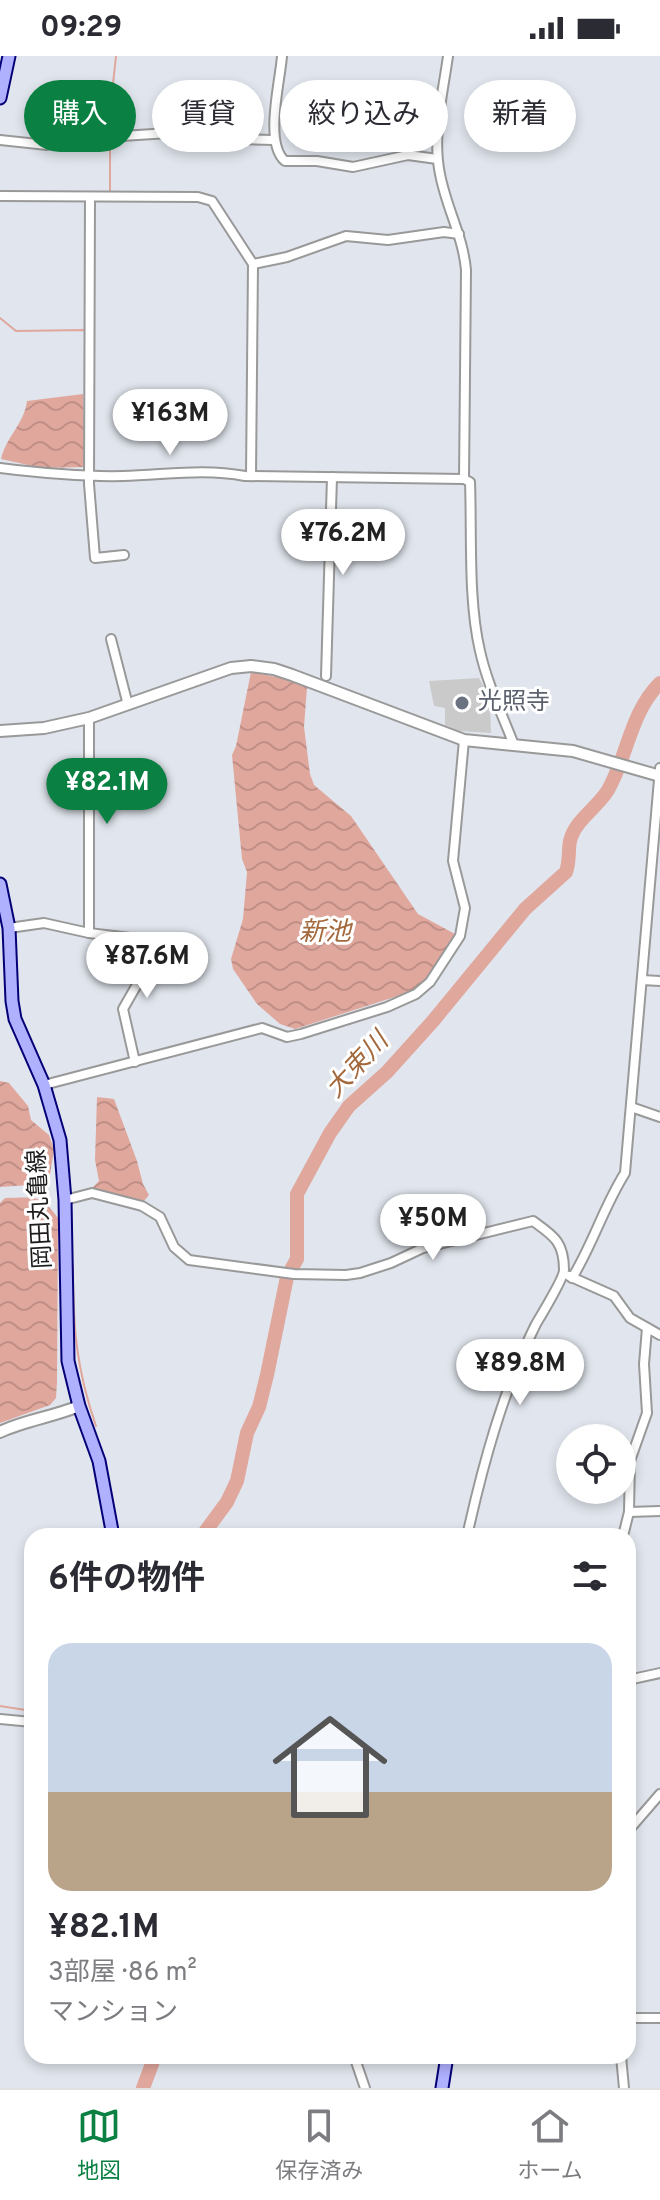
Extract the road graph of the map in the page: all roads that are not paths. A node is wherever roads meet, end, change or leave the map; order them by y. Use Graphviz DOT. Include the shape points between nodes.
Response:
graph roads {
  1 [pos="9,56"];
  2 [pos="282,56"];
  3 [pos="448,56"];
  4 [pos="0,98"];
  5 [pos="0,140"];
  6 [pos="273,140"];
  7 [pos="437,159"];
  8 [pos="0,196"];
  9 [pos="90,197"];
  10 [pos="459,234"];
  11 [pos="253,264"];
  12 [pos="0,468"];
  13 [pos="90,475"];
  14 [pos="251,475"];
  15 [pos="332,477"];
  16 [pos="464,479"];
  17 [pos="124,555"];
  18 [pos="111,639"];
  19 [pos="326,676"];
  20 [pos="128,705"];
  21 [pos="89,718"];
  22 [pos="0,731"];
  23 [pos="464,740"];
  24 [pos="514,745"];
  25 [pos="659,774"];
  26 [pos="0,884"];
  27 [pos="9,928"];
  28 [pos="89,933"];
  29 [pos="142,940"];
  30 [pos="179,944"];
  31 [pos="642,980"];
  32 [pos="660,981"];
  33 [pos="135,1062"];
  34 [pos="44,1085"];
  35 [pos="631,1107"];
  36 [pos="660,1117"];
  37 [pos="65,1200"];
  38 [pos="569,1276"];
  39 [pos="647,1328"];
  40 [pos="660,1335"];
  41 [pos="79,1406"];
  42 [pos="0,1432"];
  43 [pos="660,1511"];
  44 [pos="629,1512"];
  45 [pos="112,1528"];
  46 [pos="469,1528"];
  47 [pos="625,1528"];
  48 [pos="660,1673"];
  49 [pos="636,1678"];
  50 [pos="0,1719"];
  51 [pos="24,1721"];
  52 [pos="660,1794"];
  53 [pos="636,1822"];
  54 [pos="636,2018"];
  55 [pos="660,2018"];
  56 [pos="356,2064"];
  57 [pos="446,2064"];
  58 [pos="622,2064"];
  59 [pos="361,2087"];
  60 [pos="442,2088"];
  61 [pos="624,2088"];
  1 -- 4 [label="main road"];
  2 -- 6 [label="street"];
  3 -- 7 [label="street"];
  5 -- 6 [label="street" via="38,146 103,133 169,133"];
  6 -- 7 [label="street" via="285,161 353,167 408,155"];
  7 -- 10 [label="street"];
  8 -- 9 [label="street"];
  9 -- 11 [label="street" via="207,198"];
  9 -- 13 [label="street"];
  10 -- 11 [label="street" via="388,240 346,236"];
  10 -- 16 [label="street" via="466,270"];
  11 -- 14 [label="street"];
  12 -- 13 [label="street"];
  13 -- 14 [label="street"];
  13 -- 17 [label="street" via="95,558"];
  14 -- 15 [label="street"];
  15 -- 16 [label="street"];
  15 -- 19 [label="street"];
  16 -- 24 [label="street" via="470,482 480,653"];
  18 -- 20 [label="street"];
  20 -- 21 [label="street"];
  20 -- 23 [label="street" via="231,668 251,666 283,672"];
  21 -- 22 [label="street"];
  21 -- 28 [label="street"];
  23 -- 24 [label="street"];
  23 -- 33 [label="street" via="453,861 464,897 464,923 430,982 387,1007 301,1034 287,1037 262,1028"];
  24 -- 25 [label="street" via="573,751"];
  25 -- 31 [label="street"];
  26 -- 27 [label="main road, 岡田丸亀線"];
  27 -- 28 [label="street" via="44,923"];
  27 -- 34 [label="main road, 岡田丸亀線" via="15,1019"];
  28 -- 29 [label="street"];
  29 -- 30 [label="street"];
  29 -- 33 [label="street" via="139,981 123,1009"];
  31 -- 32 [label="street"];
  31 -- 35 [label="street"];
  33 -- 34 [label="street"];
  34 -- 37 [label="main road, 岡田丸亀線" via="60,1140"];
  35 -- 36 [label="street"];
  35 -- 38 [label="street" via="625,1173 587,1253"];
  37 -- 38 [label="street" via="92,1193 142,1206 160,1217 174,1247 189,1260 291,1273 360,1273 423,1248 533,1221 561,1246"];
  37 -- 41 [label="main road, 岡田丸亀線" via="68,1361"];
  38 -- 39 [label="street" via="614,1296 630,1318"];
  38 -- 46 [label="street" via="523,1350 481,1474"];
  39 -- 40 [label="street"];
  39 -- 44 [label="street" via="647,1413 630,1461"];
  41 -- 42 [label="street"];
  41 -- 45 [label="main road, 岡田丸亀線" via="99,1461"];
  43 -- 44 [label="street"];
  44 -- 47 [label="street"];
  48 -- 49 [label="street"];
  50 -- 51 [label="street"];
  52 -- 53 [label="street"];
  54 -- 55 [label="street"];
  56 -- 59 [label="street"];
  57 -- 60 [label="main road"];
  58 -- 61 [label="street"];
}
